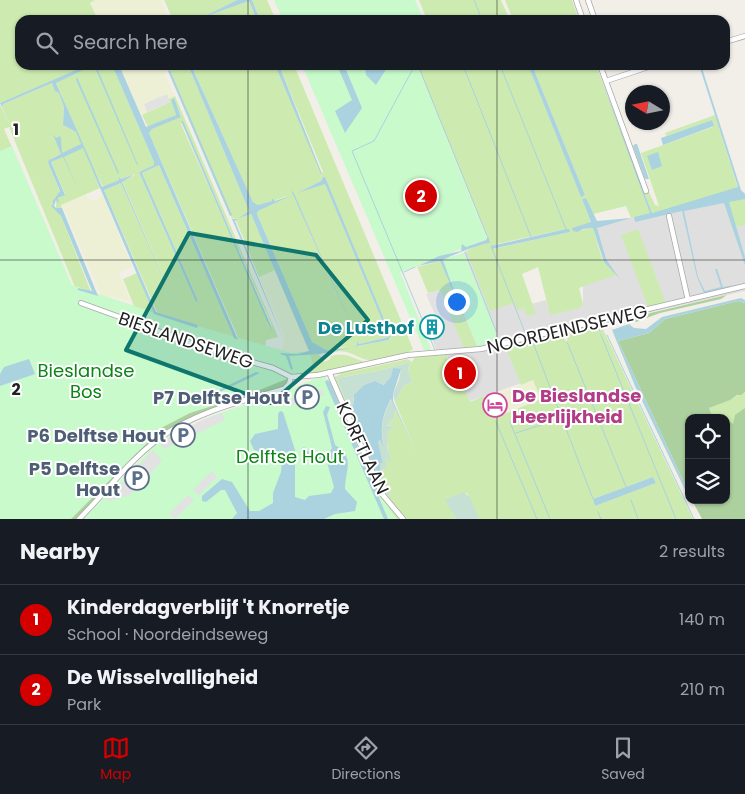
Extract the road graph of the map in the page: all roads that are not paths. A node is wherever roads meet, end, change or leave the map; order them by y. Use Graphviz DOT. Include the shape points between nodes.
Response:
graph roads {
  1 [pos="589,0"];
  2 [pos="577,2"];
  3 [pos="581,15"];
  4 [pos="594,15"];
  5 [pos="745,36"];
  6 [pos="730,40"];
  7 [pos="602,70"];
  8 [pos="639,70"];
  9 [pos="606,81"];
  10 [pos="646,191"];
  11 [pos="669,216"];
  12 [pos="745,286"];
  13 [pos="688,300"];
  14 [pos="81,303"];
  15 [pos="329,372"];
  16 [pos="291,377"];
  17 [pos="79,519"];
  18 [pos="403,519"];
  1 -- 2 [label="street"];
  1 -- 4 [label="street"];
  2 -- 3 [label="street"];
  5 -- 6 [label="street"];
  7 -- 9 [label="street"];
  8 -- 9 [label="street"];
  9 -- 10 [label="street"];
  11 -- 13 [label="street"];
  12 -- 13 [label="street, NOORDEINDSEWEG"];
  13 -- 15 [label="street, NOORDEINDSEWEG" via="481,349 405,355"];
  14 -- 16 [label="street, BIESLANDSEWEG" via="213,351 273,368"];
  15 -- 16 [label="street, NOORDEINDSEWEG"];
  15 -- 18 [label="street, KORFTLAAN" via="382,494"];
  16 -- 17 [label="street" via="290,384 284,389 222,408 163,436"];
}
